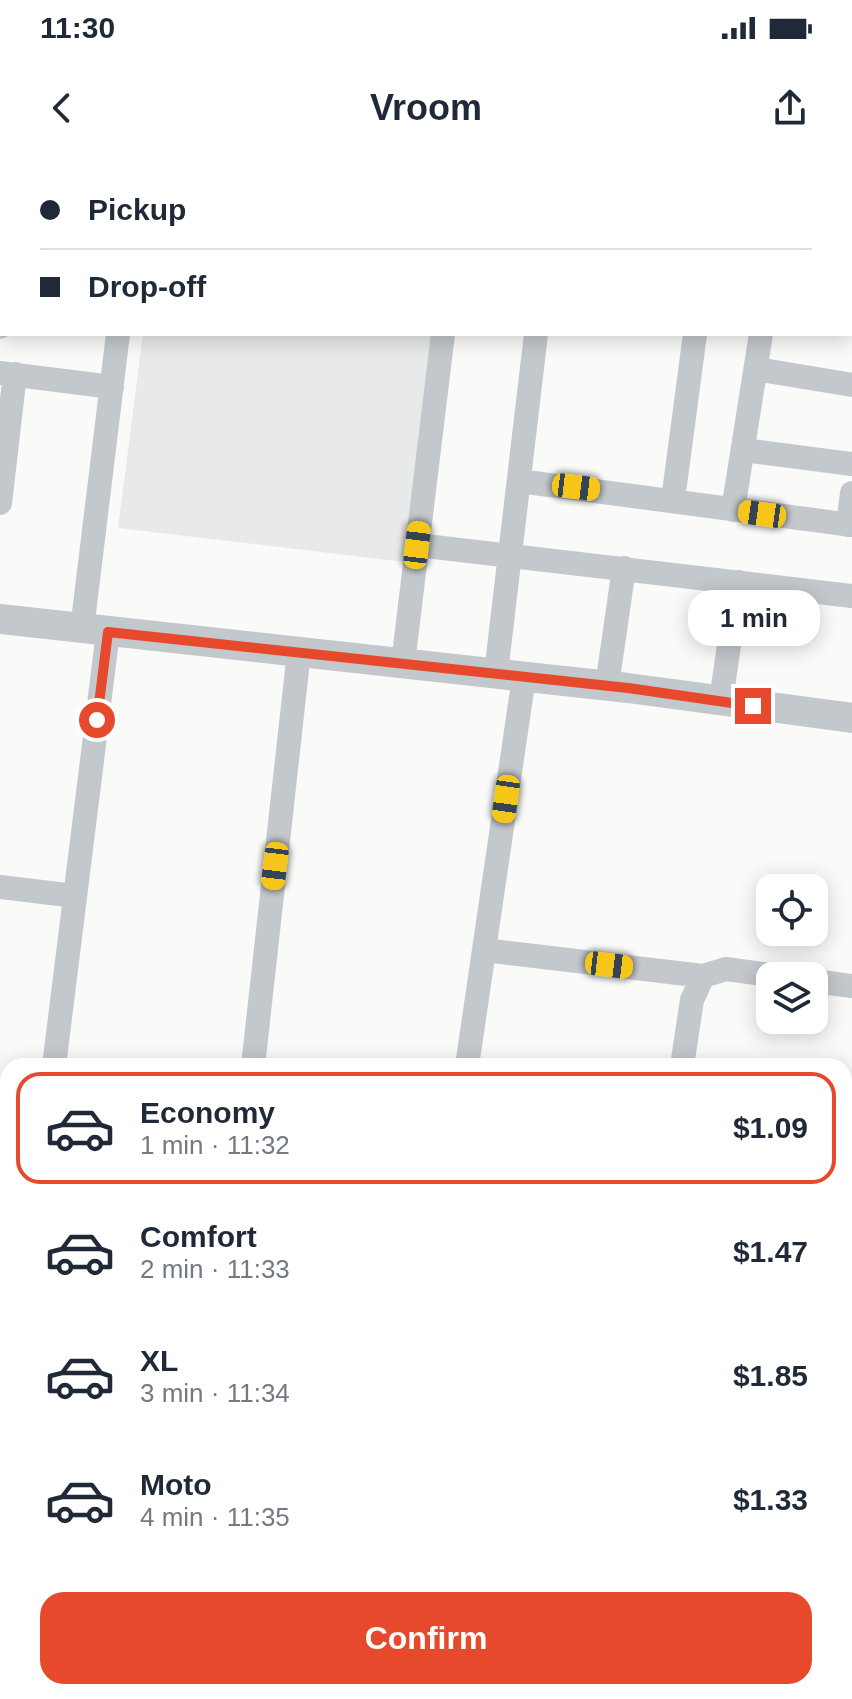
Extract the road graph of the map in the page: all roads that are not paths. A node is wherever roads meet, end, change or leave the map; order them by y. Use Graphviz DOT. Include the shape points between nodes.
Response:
graph roads {
  1 [pos="118,336"];
  2 [pos="443,336"];
  3 [pos="536,336"];
  4 [pos="695,336"];
  5 [pos="761,336"];
  6 [pos="756,369"];
  7 [pos="7,373"];
  8 [pos="852,385"];
  9 [pos="112,387"];
  10 [pos="743,450"];
  11 [pos="852,464"];
  12 [pos="519,481"];
  13 [pos="852,493"];
  14 [pos="673,500"];
  15 [pos="0,503"];
  16 [pos="733,510"];
  17 [pos="850,525"];
  18 [pos="417,545"];
  19 [pos="510,558"];
  20 [pos="624,568"];
  21 [pos="738,582"];
  22 [pos="852,596"];
  23 [pos="0,619"];
  24 [pos="95,631"];
  25 [pos="299,652"];
  26 [pos="403,663"];
  27 [pos="510,675"];
  28 [pos="607,686"];
  29 [pos="721,701"];
  30 [pos="852,718"];
  31 [pos="0,887"];
  32 [pos="75,896"];
  33 [pos="484,950"];
  34 [pos="756,973"];
  35 [pos="703,976"];
  36 [pos="828,983"];
  37 [pos="852,986"];
  38 [pos="55,1058"];
  39 [pos="254,1058"];
  40 [pos="468,1058"];
  41 [pos="683,1058"];
  1 -- 9 [label="street"];
  2 -- 18 [label="street"];
  3 -- 12 [label="street"];
  4 -- 14 [label="street"];
  5 -- 6 [label="street"];
  6 -- 8 [label="street"];
  6 -- 10 [label="street"];
  7 -- 9 [label="street"];
  7 -- 15 [label="street"];
  9 -- 24 [label="street"];
  10 -- 11 [label="street"];
  10 -- 16 [label="street"];
  12 -- 14 [label="street"];
  12 -- 19 [label="street"];
  13 -- 17 [label="street"];
  14 -- 16 [label="street"];
  16 -- 17 [label="street"];
  18 -- 19 [label="street"];
  18 -- 26 [label="street"];
  19 -- 20 [label="street"];
  19 -- 27 [label="street"];
  20 -- 21 [label="street"];
  20 -- 28 [label="street"];
  21 -- 22 [label="street"];
  21 -- 29 [label="street"];
  23 -- 24 [label="street"];
  24 -- 25 [label="street"];
  24 -- 32 [label="street"];
  25 -- 26 [label="street"];
  25 -- 39 [label="street"];
  26 -- 27 [label="street"];
  27 -- 28 [label="street"];
  27 -- 33 [label="street"];
  28 -- 29 [label="street"];
  29 -- 30 [label="street"];
  31 -- 32 [label="street"];
  32 -- 38 [label="street"];
  33 -- 35 [label="street"];
  33 -- 40 [label="street"];
  34 -- 35 [label="street" via="726,969"];
  35 -- 41 [label="street" via="692,1000"];
  36 -- 37 [label="street"];
}
